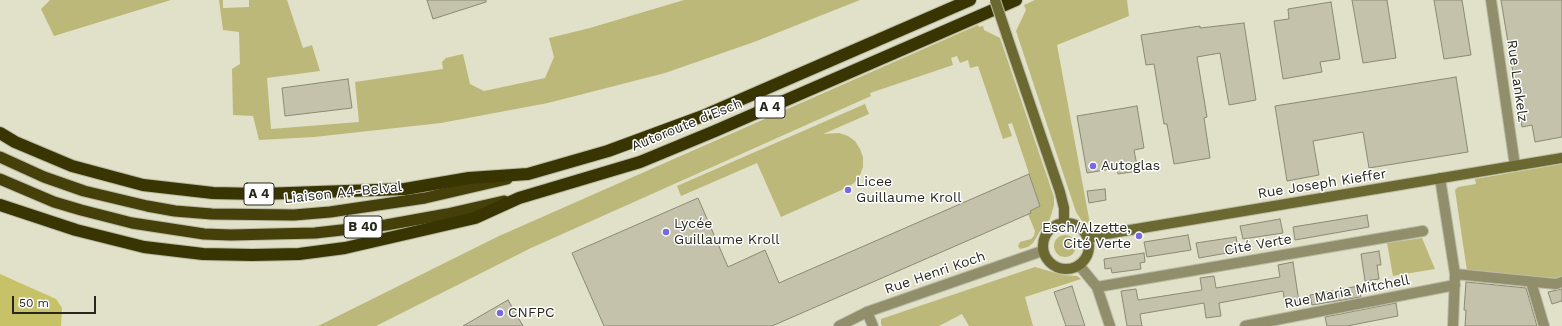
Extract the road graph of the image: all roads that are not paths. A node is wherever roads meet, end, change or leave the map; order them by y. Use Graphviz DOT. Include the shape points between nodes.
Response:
graph roads {
  1 [pos="970,0"];
  2 [pos="996,0"];
  3 [pos="1016,0"];
  4 [pos="1491,0"];
  5 [pos="0,133"];
  6 [pos="0,157"];
  7 [pos="1562,158"];
  8 [pos="1515,166"];
  9 [pos="528,174"];
  10 [pos="1440,178"];
  11 [pos="0,179"];
  12 [pos="519,198"];
  13 [pos="0,199"];
  14 [pos="0,205"];
  15 [pos="12,209"];
  16 [pos="1064,223"];
  17 [pos="1423,231"];
  18 [pos="1088,238"];
  19 [pos="1042,251"];
  20 [pos="1079,265"];
  21 [pos="1455,274"];
  22 [pos="1531,282"];
  23 [pos="1562,282"];
  24 [pos="1455,285"];
  25 [pos="1097,287"];
  26 [pos="867,312"];
  27 [pos="839,326"];
  28 [pos="873,326"];
  29 [pos="1110,326"];
  30 [pos="1245,326"];
  31 [pos="1453,326"];
  32 [pos="1544,326"];
  1 -- 9 [label="highway, Autoroute d'Esch / A 4" via="703,116 608,151"];
  2 -- 16 [label="main road, bridge" via="1060,192"];
  3 -- 12 [label="highway, Autoroute d'Esch / A 4" via="659,154"];
  4 -- 8 [label="street, Rue Lankelz"];
  5 -- 9 [label="highway, A 4" via="72,166 143,185 213,193 405,189 469,178"];
  6 -- 9 [label="highway, Liaison A4-Belval / B 40" via="44,177 84,191 147,206 212,214 294,215 330,212 425,198"];
  7 -- 8 [label="main road, Rue Joseph Kieffer"];
  8 -- 10 [label="main road, Rue Joseph Kieffer"];
  10 -- 18 [label="main road, Rue Joseph Kieffer"];
  10 -- 21 [label="street"];
  11 -- 12 [label="highway, B 40" via="54,202 132,224 231,235 315,233 386,225"];
  12 -- 15 [label="highway, A 4" via="475,218 373,242 299,254 252,256 203,254 144,247 76,230"];
  13 -- 15 [label="highway, A 4"];
  14 -- 15 [label="highway, A 4"];
  16 -- 18 [label="main road" via="1079,227"];
  16 -- 19 [label="main road" via="1056,224 1047,232 1042,243"];
  17 -- 25 [label="street, Cité Verte"];
  18 -- 20 [label="main road" via="1088,253"];
  19 -- 20 [label="main road" via="1050,264 1057,268 1072,269"];
  19 -- 26 [label="street, Rue Henri Koch"];
  20 -- 25 [label="street"];
  21 -- 22 [label="street"];
  21 -- 24 [label="street"];
  22 -- 23 [label="street"];
  22 -- 32 [label="street"];
  24 -- 30 [label="street, Rue Maria Mitchell"];
  24 -- 31 [label="street"];
  25 -- 29 [label="street"];
  26 -- 27 [label="street, Rue Henri Koch"];
  26 -- 28 [label="street"];
}
